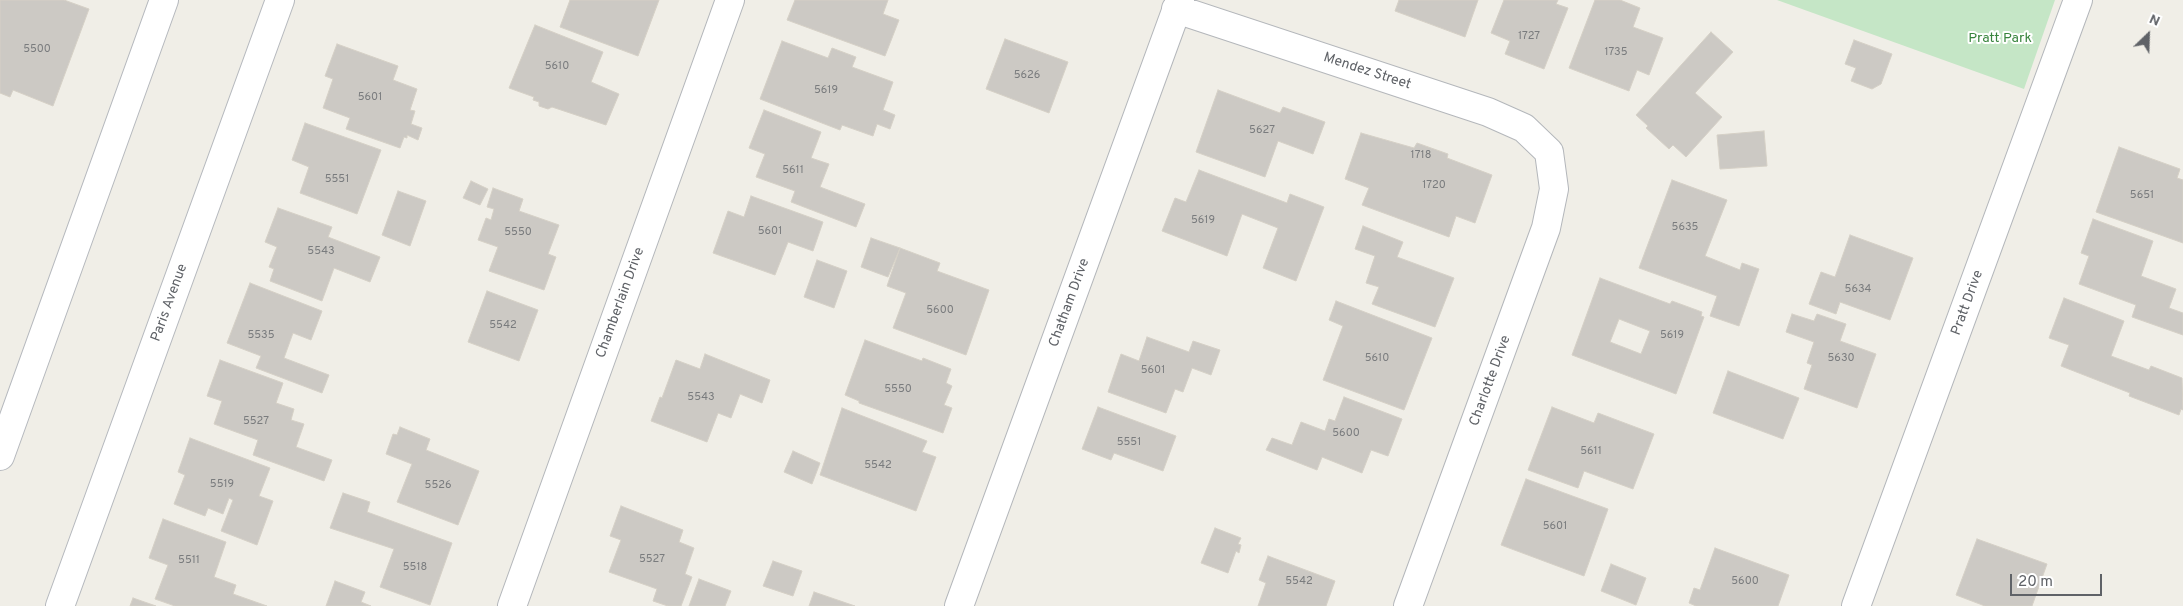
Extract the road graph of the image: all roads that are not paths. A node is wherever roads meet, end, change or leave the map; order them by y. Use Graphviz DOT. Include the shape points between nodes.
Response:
graph roads {
  1 [pos="164,0"];
  2 [pos="280,0"];
  3 [pos="730,0"];
  4 [pos="2078,0"];
  5 [pos="1178,5"];
  6 [pos="1549,152"];
  7 [pos="0,456"];
  8 [pos="60,606"];
  9 [pos="512,606"];
  10 [pos="960,606"];
  11 [pos="1408,606"];
  12 [pos="1856,606"];
  1 -- 7 [label="street"];
  2 -- 8 [label="street, Paris Avenue"];
  3 -- 9 [label="street, Chamberlain Drive"];
  4 -- 12 [label="street, Pratt Drive"];
  5 -- 6 [label="street, Mendez Street" via="1488,112 1524,128"];
  5 -- 10 [label="street, Chatham Drive"];
  6 -- 11 [label="street, Charlotte Drive" via="1554,189 1546,228"];
}
